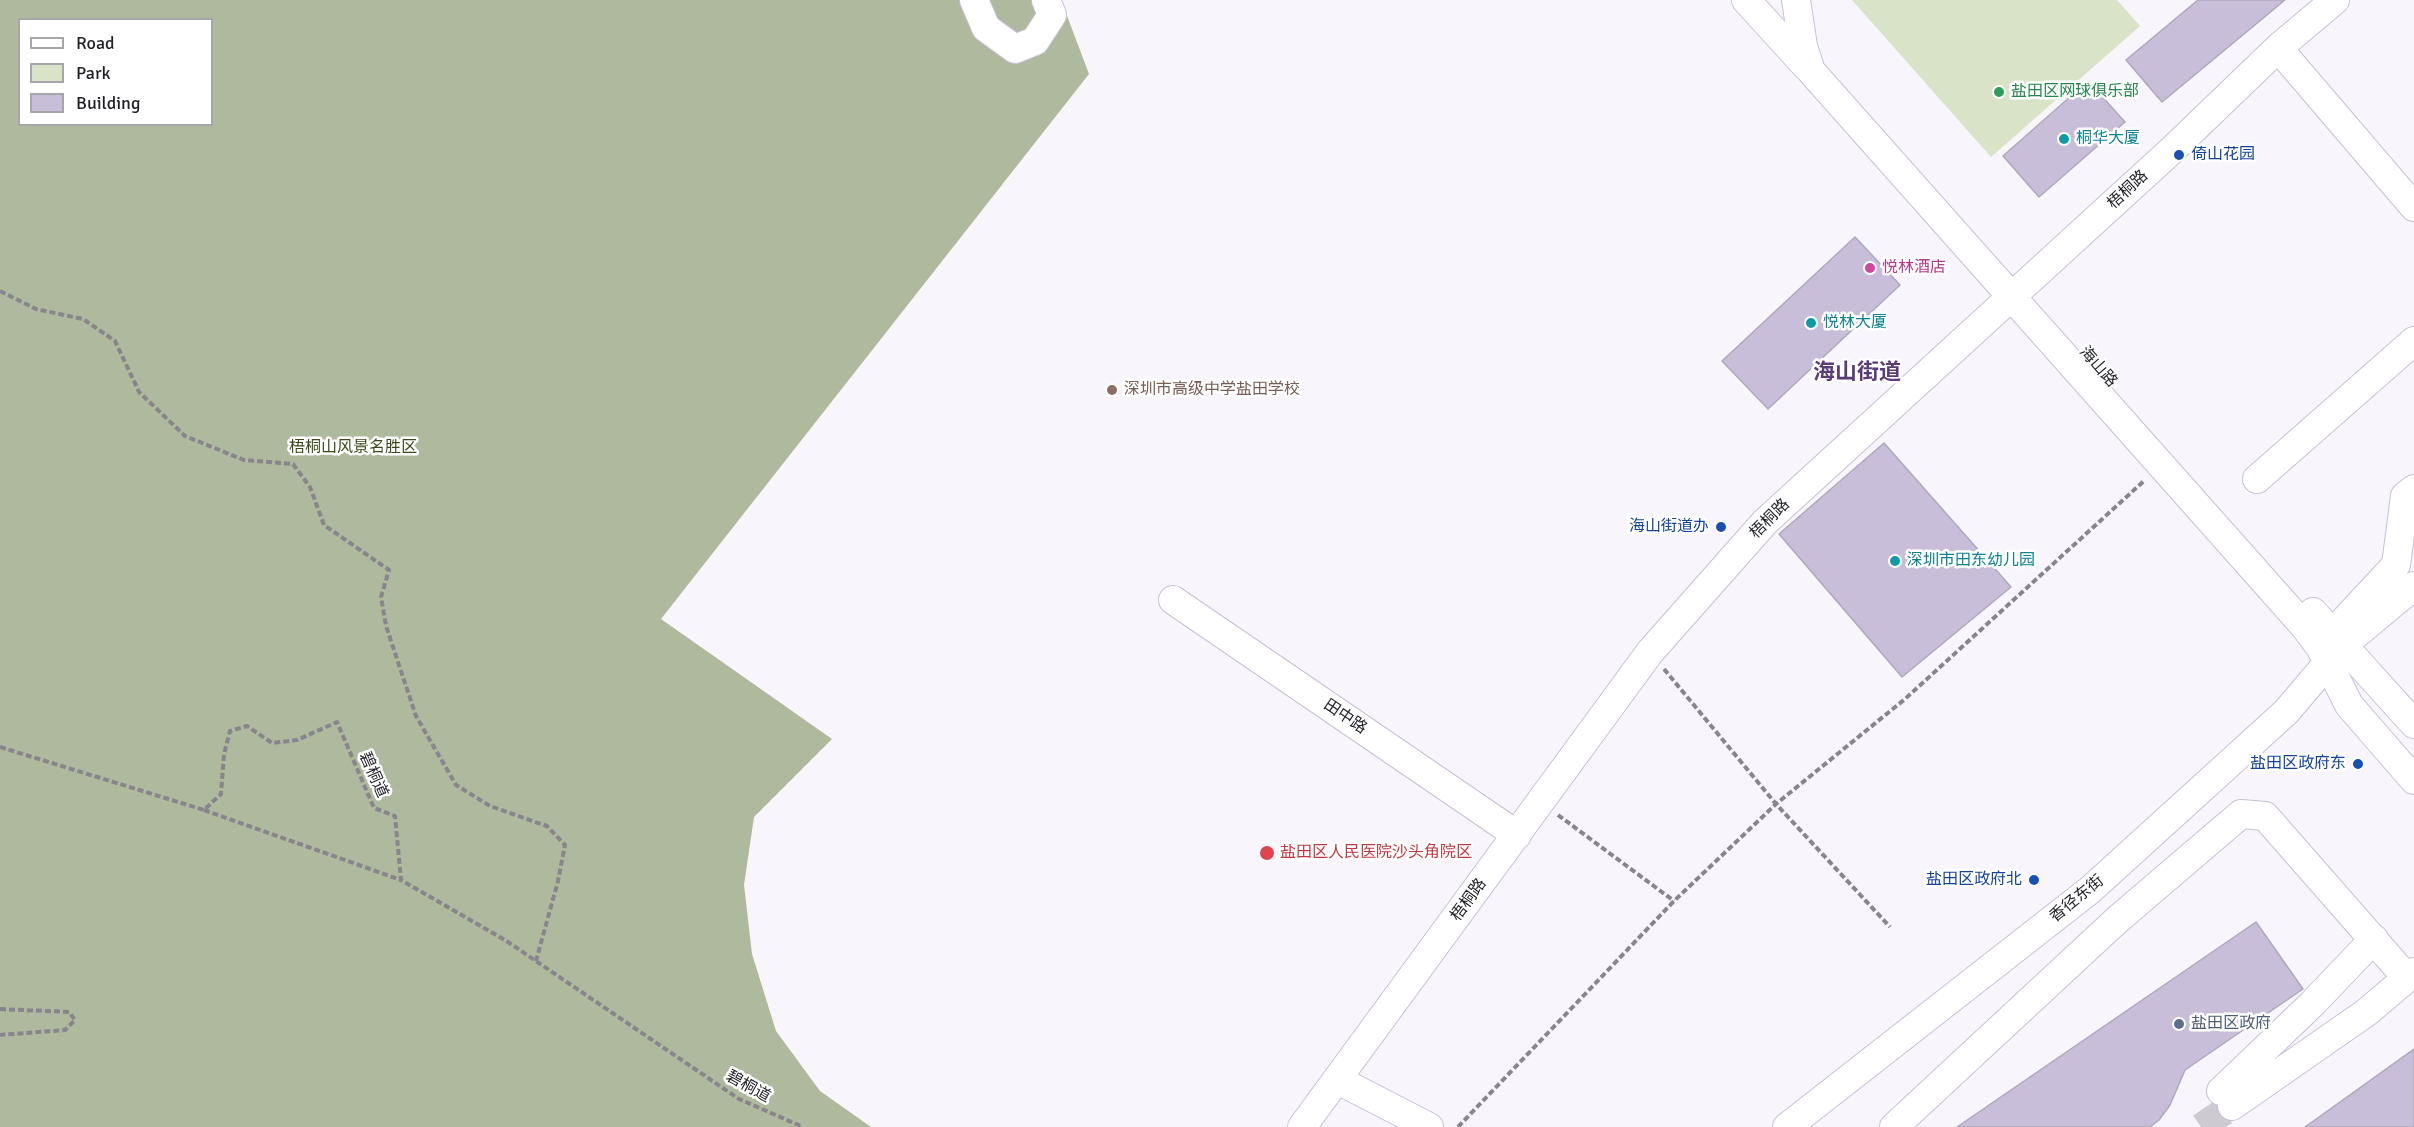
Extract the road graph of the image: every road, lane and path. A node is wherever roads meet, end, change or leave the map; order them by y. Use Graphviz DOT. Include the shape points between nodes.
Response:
graph roads {
  1 [pos="974,0"];
  2 [pos="1046,0"];
  3 [pos="1746,0"];
  4 [pos="1797,0"];
  5 [pos="2335,0"];
  6 [pos="2278,48"];
  7 [pos="1811,71"];
  8 [pos="2414,207"];
  9 [pos="0,291"];
  10 [pos="2018,291"];
  11 [pos="2414,341"];
  12 [pos="2161,465"];
  13 [pos="2257,479"];
  14 [pos="2414,489"];
  15 [pos="2414,586"];
  16 [pos="1173,600"];
  17 [pos="2331,647"];
  18 [pos="1650,652"];
  19 [pos="2414,724"];
  20 [pos="0,747"];
  21 [pos="2414,780"];
  22 [pos="1541,802"];
  23 [pos="1776,804"];
  24 [pos="204,810"];
  25 [pos="1517,835"];
  26 [pos="401,880"];
  27 [pos="2090,890"];
  28 [pos="1674,901"];
  29 [pos="2117,920"];
  30 [pos="1890,927"];
  31 [pos="2374,939"];
  32 [pos="536,961"];
  33 [pos="2410,975"];
  34 [pos="0,1009"];
  35 [pos="0,1035"];
  36 [pos="1338,1080"];
  37 [pos="803,1127"];
  38 [pos="1302,1127"];
  39 [pos="1429,1127"];
  40 [pos="1458,1127"];
  41 [pos="1787,1127"];
  42 [pos="1894,1127"];
  1 -- 2 [label="street" via="986,28 1015,49 1035,41 1047,24 1052,15"];
  3 -- 7 [label="street, 海山路"];
  4 -- 7 [label="street, 海山路" via="1803,46"];
  4 -- 10 [label="street, 海山路" via="1810,36 1825,59"];
  5 -- 6 [label="street, 梧桐路"];
  6 -- 8 [label="street"];
  6 -- 10 [label="street, 梧桐路"];
  7 -- 10 [label="street, 海山路"];
  9 -- 32 [label="path" via="36,309 83,319 115,341 139,392 185,436 244,460 293,464 310,487 324,525 388,570 381,597 386,626 416,716 456,785 490,806 547,826 565,845"];
  10 -- 12 [label="street, 海山路"];
  10 -- 17 [label="street, 海山路"];
  10 -- 18 [label="street, 梧桐路" via="1765,522"];
  11 -- 13 [label="street"];
  12 -- 17 [label="street, 海山路" via="2305,627"];
  12 -- 23 [label="path" via="1905,699"];
  14 -- 17 [label="street" via="2405,496 2396,565"];
  15 -- 17 [label="street"];
  16 -- 25 [label="street, 田中路"];
  17 -- 19 [label="street, 海山路"];
  17 -- 21 [label="street, 海山路" via="2349,705"];
  17 -- 27 [label="street, 香径东街" via="2286,712"];
  18 -- 22 [label="street, 梧桐路"];
  18 -- 23 [label="path"];
  20 -- 24 [label="path"];
  22 -- 25 [label="street, 梧桐路"];
  22 -- 28 [label="path"];
  23 -- 28 [label="path"];
  23 -- 30 [label="path"];
  24 -- 26 [label="path"];
  24 -- 26 [label="path, 碧桐道" via="221,794 230,731 247,726 272,743 297,740 337,722 374,808 395,816"];
  25 -- 36 [label="street, 梧桐路"];
  26 -- 32 [label="path, 碧桐道"];
  27 -- 29 [label="street"];
  27 -- 41 [label="street, 香径东街"];
  28 -- 40 [label="path"];
  29 -- 31 [label="street" via="2241,814 2265,816"];
  29 -- 42 [label="street"];
  31 -- 33 [label="street"];
  31 -- 33 [label="street" via="2268,1047 2226,1098 2367,1012"];
  32 -- 37 [label="path, 碧桐道" via="739,1099"];
  34 -- 35 [label="path" via="69,1012 75,1020 65,1030"];
  36 -- 38 [label="street, 梧桐路"];
  36 -- 39 [label="street"];
}
